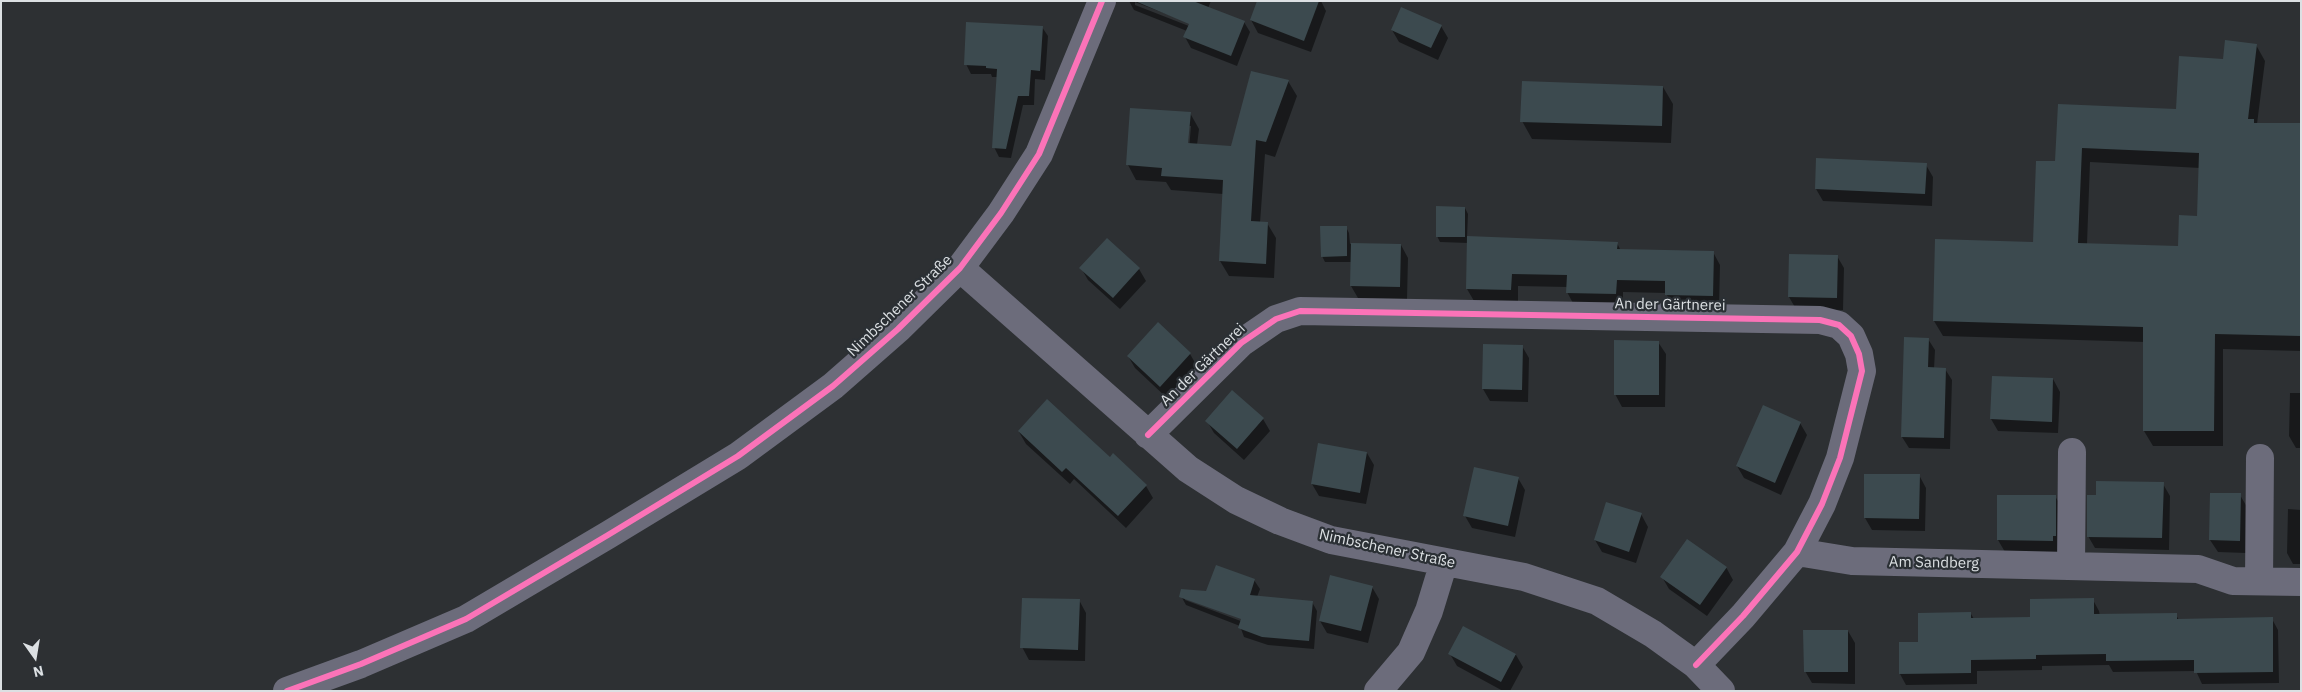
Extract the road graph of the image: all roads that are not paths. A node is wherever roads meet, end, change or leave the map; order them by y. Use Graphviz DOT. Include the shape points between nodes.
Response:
graph roads {
  1 [pos="1102,1"];
  2 [pos="960,268"];
  3 [pos="1148,435"];
  4 [pos="2072,452"];
  5 [pos="2260,458"];
  6 [pos="1798,552"];
  7 [pos="1444,562"];
  8 [pos="2071,566"];
  9 [pos="2259,581"];
  10 [pos="2301,582"];
  11 [pos="1696,664"];
  12 [pos="286,691"];
  13 [pos="1378,691"];
  14 [pos="1721,691"];
  1 -- 2 [label="street, Nimbschener Straße" via="1039,154"];
  2 -- 3 [label="street, Nimbschener Straße"];
  2 -- 12 [label="street, Nimbschener Straße" via="833,386 738,456 466,619 361,664"];
  3 -- 6 [label="street, An der Gärtnerei" via="1240,343 1276,319 1300,311 1820,320 1839,325 1851,336 1862,371 1840,458"];
  3 -- 7 [label="street, Nimbschener Straße" via="1188,469 1236,500 1280,522 1331,540"];
  4 -- 8 [label="street"];
  5 -- 9 [label="street"];
  6 -- 8 [label="street, Am Sandberg" via="1852,561"];
  6 -- 11 [label="street, An der Gärtnerei"];
  7 -- 11 [label="street, Nimbschener Straße" via="1524,577 1597,601"];
  7 -- 13 [label="street" via="1429,611 1411,652"];
  8 -- 9 [label="street, Am Sandberg" via="2198,569 2233,581"];
  9 -- 10 [label="street, Am Sandberg"];
  11 -- 14 [label="street, Nimbschener Straße"];
}
